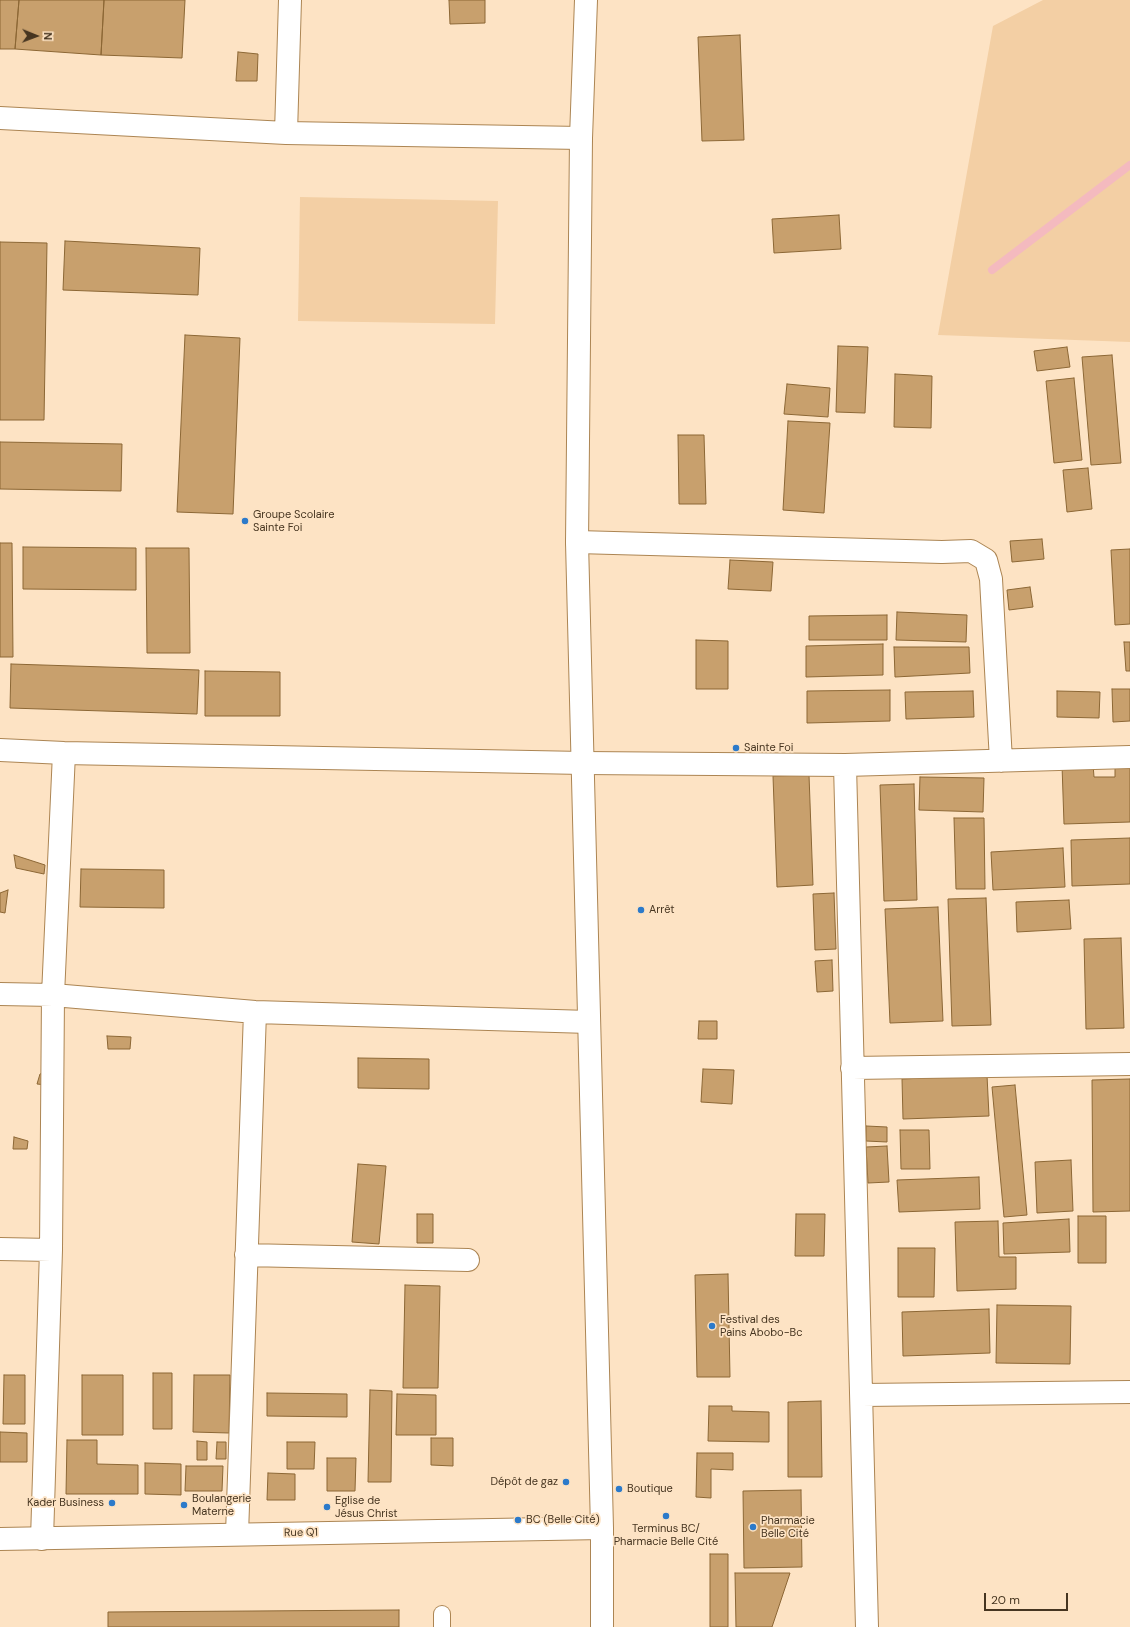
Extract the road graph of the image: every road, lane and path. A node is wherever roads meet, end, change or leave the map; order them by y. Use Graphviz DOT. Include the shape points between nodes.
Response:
graph roads {
  1 [pos="290,0"];
  2 [pos="586,0"];
  3 [pos="0,118"];
  4 [pos="286,133"];
  5 [pos="581,138"];
  6 [pos="577,542"];
  7 [pos="0,750"];
  8 [pos="64,753"];
  9 [pos="1130,757"];
  10 [pos="1001,761"];
  11 [pos="583,763"];
  12 [pos="844,765"];
  13 [pos="0,994"];
  14 [pos="53,995"];
  15 [pos="254,1012"];
  16 [pos="589,1022"];
  17 [pos="1130,1064"];
  18 [pos="852,1068"];
  19 [pos="0,1249"];
  20 [pos="51,1250"];
  21 [pos="246,1255"];
  22 [pos="468,1260"];
  23 [pos="1130,1392"];
  24 [pos="862,1395"];
  25 [pos="602,1528"];
  26 [pos="237,1534"];
  27 [pos="0,1539"];
  28 [pos="42,1539"];
  29 [pos="602,1627"];
  30 [pos="867,1627"];
  1 -- 4 [label="street"];
  2 -- 5 [label="street"];
  3 -- 4 [label="street"];
  4 -- 5 [label="street"];
  5 -- 6 [label="street"];
  6 -- 10 [label="street" via="971,551 986,560 992,579"];
  6 -- 11 [label="street"];
  7 -- 8 [label="street"];
  8 -- 11 [label="street"];
  8 -- 14 [label="street"];
  9 -- 10 [label="street"];
  10 -- 12 [label="street"];
  11 -- 12 [label="street"];
  11 -- 16 [label="street"];
  12 -- 18 [label="street"];
  13 -- 14 [label="street"];
  14 -- 15 [label="street"];
  14 -- 20 [label="street"];
  15 -- 16 [label="street"];
  15 -- 21 [label="street"];
  16 -- 25 [label="street"];
  17 -- 18 [label="street"];
  18 -- 24 [label="street"];
  19 -- 20 [label="street"];
  20 -- 28 [label="street"];
  21 -- 22 [label="street"];
  21 -- 26 [label="street"];
  23 -- 24 [label="street"];
  24 -- 30 [label="street"];
  25 -- 26 [label="street, Rue Q1"];
  25 -- 29 [label="street"];
  26 -- 28 [label="street, Rue Q1"];
  27 -- 28 [label="street, Rue Q1"];
}
